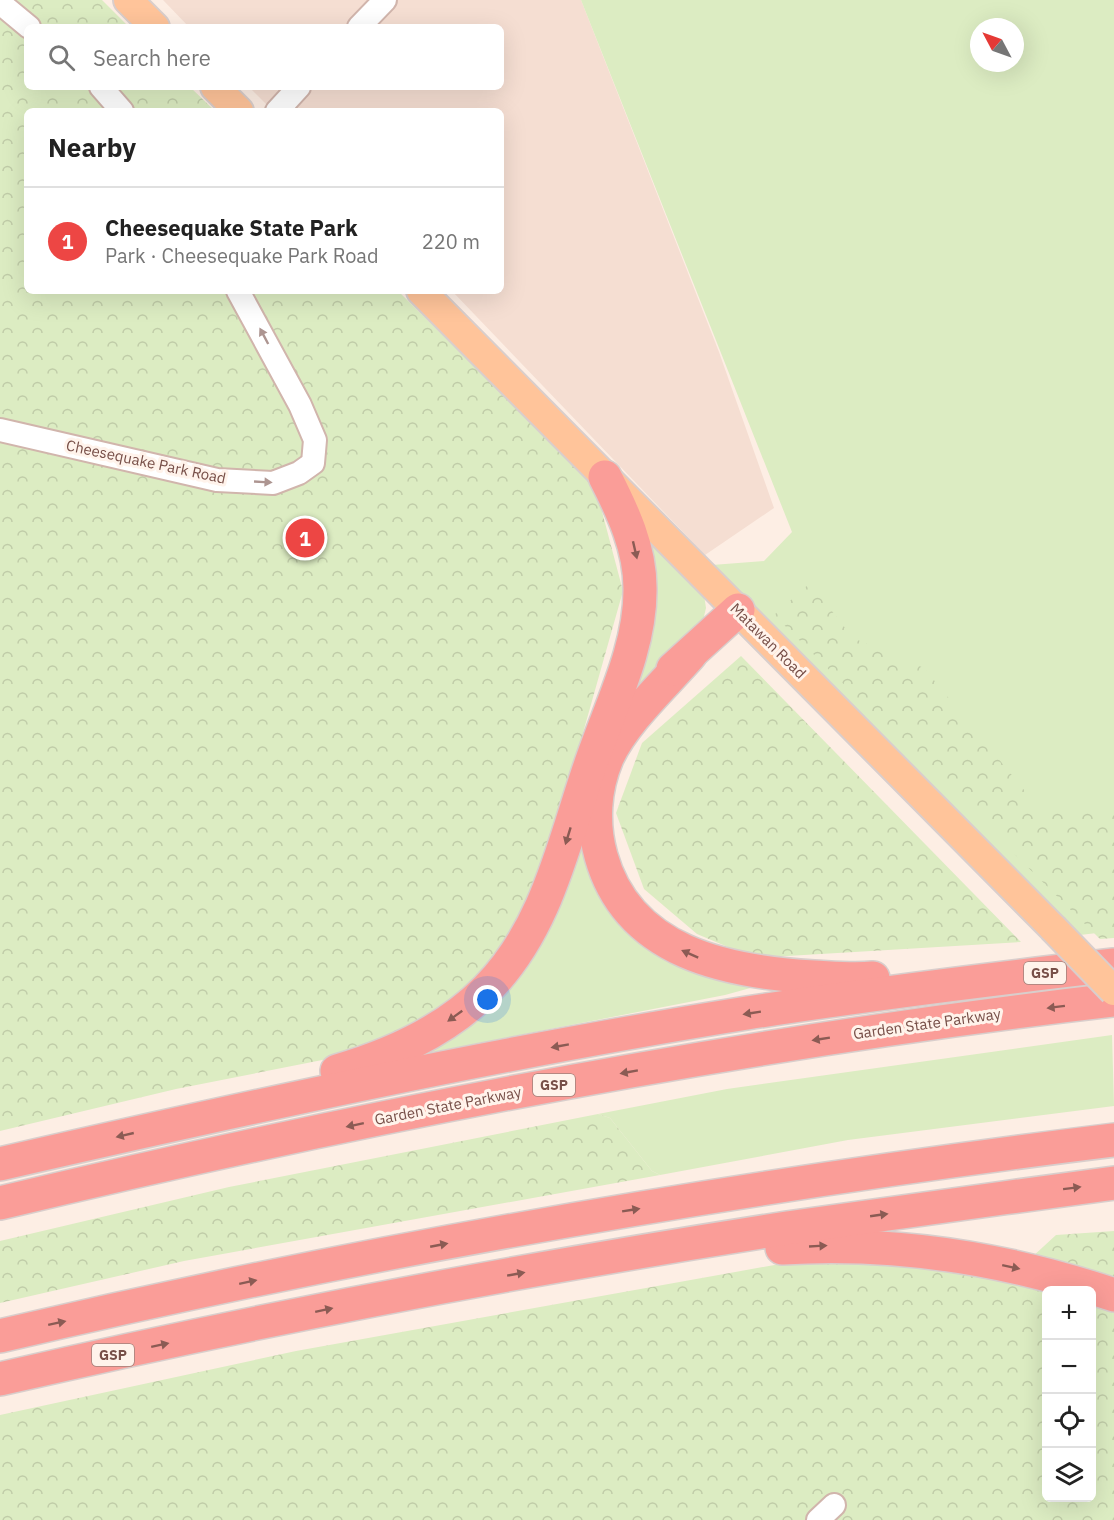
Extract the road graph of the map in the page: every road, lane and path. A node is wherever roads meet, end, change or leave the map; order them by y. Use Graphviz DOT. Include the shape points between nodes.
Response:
graph roads {
  1 [pos="128,0"];
  2 [pos="385,0"];
  3 [pos="0,3"];
  4 [pos="25,24"];
  5 [pos="152,24"];
  6 [pos="362,24"];
  7 [pos="104,90"];
  8 [pos="218,90"];
  9 [pos="295,90"];
  10 [pos="119,108"];
  11 [pos="237,108"];
  12 [pos="280,108"];
  13 [pos="240,294"];
  14 [pos="424,294"];
  15 [pos="0,430"];
  16 [pos="606,477"];
  17 [pos="738,610"];
  18 [pos="690,656"];
  19 [pos="600,741"];
  20 [pos="1114,965"];
  21 [pos="976,981"];
  22 [pos="1114,991"];
  23 [pos="1114,1000"];
  24 [pos="182,1122"];
  25 [pos="1114,1140"];
  26 [pos="0,1164"];
  27 [pos="1114,1183"];
  28 [pos="0,1203"];
  29 [pos="675,1246"];
  30 [pos="1114,1294"];
  31 [pos="0,1336"];
  32 [pos="0,1380"];
  1 -- 5 [label="main road"];
  2 -- 6 [label="street"];
  3 -- 4 [label="street"];
  7 -- 10 [label="street"];
  8 -- 11 [label="main road"];
  9 -- 12 [label="street"];
  15 -- 13 [label="street, Cheesequake Park Road, one-way" via="217,480 273,483 299,473 313,463 315,440"];
  14 -- 16 [label="main road, Matawan Road"];
  16 -- 17 [label="main road, Matawan Road"];
  16 -- 19 [label="highway, one-way" via="632,537 640,590 632,644"];
  17 -- 18 [label="highway"];
  17 -- 22 [label="main road, Matawan Road, bridge"];
  18 -- 19 [label="highway" via="636,700"];
  21 -- 18 [label="highway, one-way" via="890,976 834,979 747,971 678,948 653,933 629,911 610,883 599,849 595,816 598,787 615,744"];
  19 -- 24 [label="highway, one-way" via="540,914 511,961 473,1002 436,1029 394,1051"];
  20 -- 21 [label="highway, GSP"];
  21 -- 24 [label="highway, GSP, one-way" via="634,1032"];
  23 -- 28 [label="highway, Garden State Parkway / GSP, one-way" via="866,1033 580,1080"];
  24 -- 26 [label="highway, GSP, one-way"];
  31 -- 25 [label="highway, one-way" via="302,1271 601,1216 868,1173"];
  29 -- 27 [label="highway, GSP, one-way"];
  29 -- 30 [label="highway, one-way" via="902,1250 1029,1270"];
  32 -- 29 [label="highway, GSP, one-way" via="329,1309"];
}
